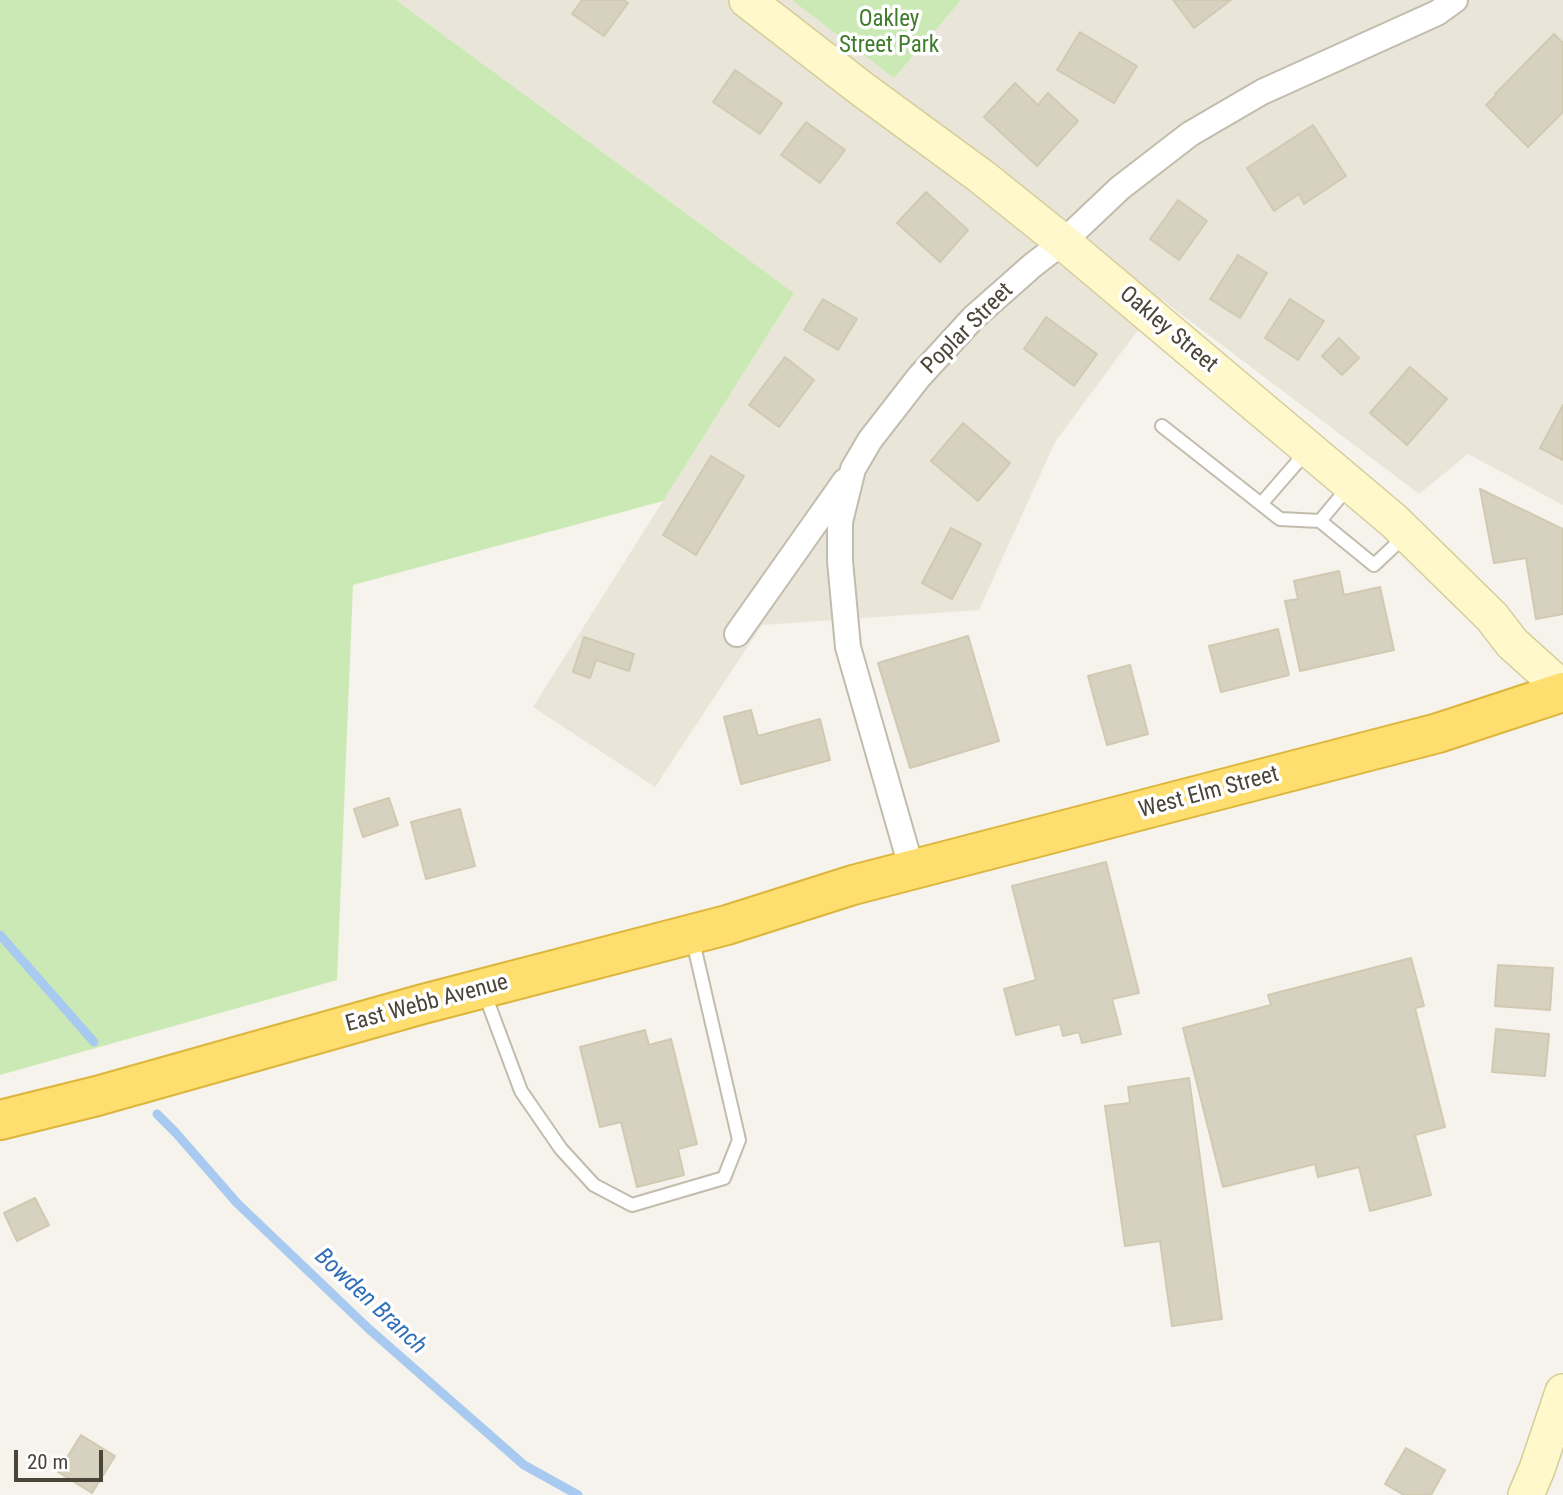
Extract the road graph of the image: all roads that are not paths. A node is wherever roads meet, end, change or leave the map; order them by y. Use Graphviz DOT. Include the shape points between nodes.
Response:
graph roads {
  1 [pos="747,0"];
  2 [pos="1455,0"];
  3 [pos="1063,242"];
  4 [pos="1162,426"];
  5 [pos="1309,449"];
  6 [pos="853,469"];
  7 [pos="1350,485"];
  8 [pos="1261,504"];
  9 [pos="1320,521"];
  10 [pos="1407,534"];
  11 [pos="737,634"];
  12 [pos="1563,691"];
  13 [pos="912,870"];
  14 [pos="853,885"];
  15 [pos="691,934"];
  16 [pos="483,989"];
  17 [pos="0,1120"];
  18 [pos="1563,1392"];
  19 [pos="1526,1495"];
  1 -- 3 [label="street, Oakley Street"];
  2 -- 3 [label="street, Poplar Street" via="1437,13 1262,92 1190,134 1120,188"];
  3 -- 5 [label="street, Oakley Street"];
  3 -- 6 [label="street, Poplar Street" via="973,318 919,377"];
  4 -- 8 [label="lane"];
  5 -- 7 [label="street, Oakley Street"];
  5 -- 8 [label="lane"];
  6 -- 11 [label="street"];
  6 -- 13 [label="street, Poplar Street" via="840,522 848,647"];
  7 -- 9 [label="lane"];
  7 -- 10 [label="street, Oakley Street"];
  8 -- 9 [label="lane" via="1280,519"];
  9 -- 10 [label="lane" via="1374,565"];
  10 -- 12 [label="street, Oakley Street"];
  12 -- 13 [label="highway, West Elm Street" via="1438,733"];
  13 -- 14 [label="highway, West Elm Street"];
  14 -- 15 [label="highway, East Webb Avenue"];
  15 -- 16 [label="highway, East Webb Avenue"];
  15 -- 16 [label="lane" via="738,1140 724,1178 632,1205 594,1185 561,1149 522,1091"];
  16 -- 17 [label="highway, East Webb Avenue"];
  18 -- 19 [label="street"];
}
